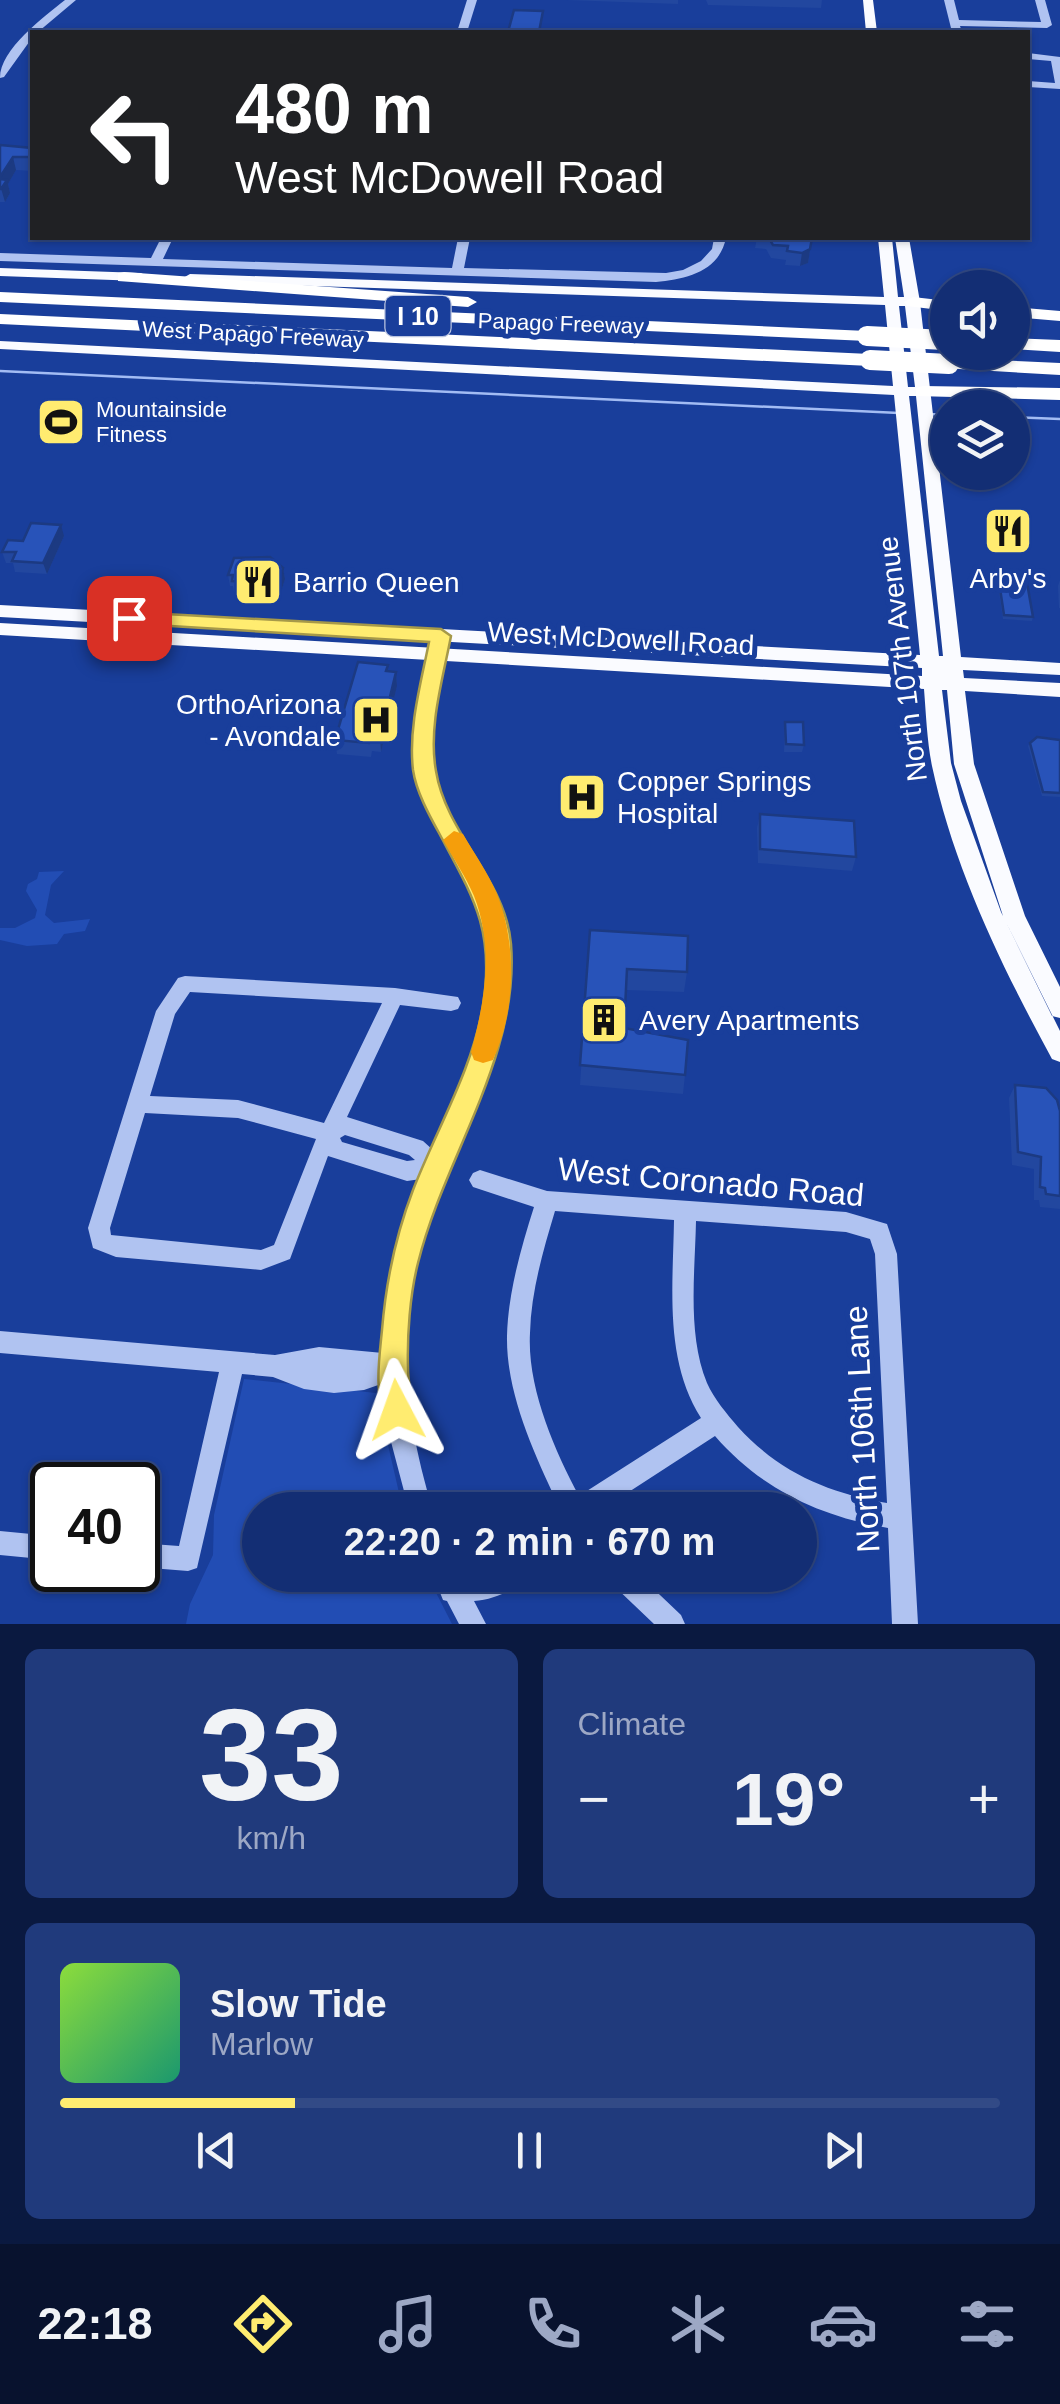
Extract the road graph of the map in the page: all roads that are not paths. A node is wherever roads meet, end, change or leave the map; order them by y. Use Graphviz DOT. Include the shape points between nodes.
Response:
graph roads {
  1 [pos="71,0"];
  2 [pos="472,0"];
  3 [pos="868,0"];
  4 [pos="949,0"];
  5 [pos="1040,0"];
  6 [pos="956,28"];
  7 [pos="34,30"];
  8 [pos="463,30"];
  9 [pos="872,30"];
  10 [pos="30,35"];
  11 [pos="0,49"];
  12 [pos="18,50"];
  13 [pos="30,50"];
  14 [pos="1030,56"];
  15 [pos="1058,63"];
  16 [pos="0,75"];
  17 [pos="1030,84"];
  18 [pos="1060,84"];
  19 [pos="166,240"];
  20 [pos="464,240"];
  21 [pos="719,240"];
  22 [pos="885,240"];
  23 [pos="902,240"];
  24 [pos="0,257"];
  25 [pos="155,262"];
  26 [pos="0,272"];
  27 [pos="456,272"];
  28 [pos="124,276"];
  29 [pos="0,297"];
  30 [pos="892,301"];
  31 [pos="913,302"];
  32 [pos="930,304"];
  33 [pos="1030,314"];
  34 [pos="1060,316"];
  35 [pos="0,318"];
  36 [pos="141,325"];
  37 [pos="0,332"];
  38 [pos="836,335"];
  39 [pos="930,339"];
  40 [pos="0,345"];
  41 [pos="1030,345"];
  42 [pos="1060,346"];
  43 [pos="1060,369"];
  44 [pos="1060,394"];
  45 [pos="901,397"];
  46 [pos="924,399"];
  47 [pos="909,456"];
  48 [pos="916,525"];
  49 [pos="938,526"];
  50 [pos="942,574"];
  51 [pos="0,611"];
  52 [pos="0,629"];
  53 [pos="439,645"];
  54 [pos="952,662"];
  55 [pos="1060,669"];
  56 [pos="938,677"];
  57 [pos="1060,690"];
  58 [pos="395,996"];
  59 [pos="451,1003"];
  60 [pos="1060,1008"];
  61 [pos="1060,1052"];
  62 [pos="138,1104"];
  63 [pos="328,1133"];
  64 [pos="380,1136"];
  65 [pos="369,1160"];
  66 [pos="436,1167"];
  67 [pos="480,1180"];
  68 [pos="546,1201"];
  69 [pos="685,1210"];
  70 [pos="879,1231"];
  71 [pos="0,1342"];
  72 [pos="232,1362"];
  73 [pos="393,1367"];
  74 [pos="718,1421"];
  75 [pos="416,1492"];
  76 [pos="564,1492"];
  77 [pos="605,1492"];
  78 [pos="900,1518"];
  79 [pos="0,1543"];
  80 [pos="30,1546"];
  81 [pos="160,1557"];
  82 [pos="459,1592"];
  83 [pos="639,1592"];
  84 [pos="474,1624"];
  85 [pos="672,1624"];
  86 [pos="905,1624"];
  1 -- 7 [label="street"];
  2 -- 8 [label="street"];
  3 -- 9 [label="main road"];
  4 -- 6 [label="street"];
  5 -- 6 [label="street" via="1047,25"];
  10 -- 12 [label="street"];
  11 -- 12 [label="street"];
  12 -- 13 [label="street"];
  12 -- 16 [label="street"];
  14 -- 15 [label="street"];
  15 -- 18 [label="street"];
  17 -- 18 [label="street"];
  19 -- 25 [label="street"];
  20 -- 27 [label="street"];
  21 -- 27 [label="street" via="712,259 667,277"];
  22 -- 30 [label="main road, North 107th Avenue"];
  23 -- 31 [label="main road, North 107th Avenue"];
  24 -- 25 [label="street"];
  25 -- 27 [label="street"];
  26 -- 28 [label="main road, West Papago Freeway"];
  28 -- 30 [label="main road, West Papago Freeway"];
  28 -- 38 [label="highway" via="740,322"];
  29 -- 38 [label="highway, Papago Freeway / I 10"];
  30 -- 31 [label="main road, West Papago Freeway"];
  30 -- 45 [label="main road, North 107th Avenue"];
  31 -- 32 [label="highway"];
  31 -- 46 [label="main road, North 107th Avenue"];
  33 -- 34 [label="highway"];
  35 -- 36 [label="highway, Papago Freeway / I 10"];
  36 -- 37 [label="highway"];
  36 -- 43 [label="highway, Papago Freeway / I 10, bridge"];
  38 -- 39 [label="highway, Papago Freeway / I 10, bridge"];
  40 -- 45 [label="main road, West Papago Freeway"];
  41 -- 42 [label="highway"];
  44 -- 46 [label="highway"];
  45 -- 46 [label="main road, West Papago Freeway"];
  45 -- 47 [label="main road, North 107th Avenue"];
  46 -- 49 [label="main road, North 107th Avenue"];
  47 -- 48 [label="main road, North 107th Avenue"];
  47 -- 49 [label="main road" via="917,461 928,519"];
  48 -- 50 [label="main road" via="926,531"];
  48 -- 56 [label="main road, North 107th Avenue"];
  49 -- 50 [label="main road, North 107th Avenue"];
  50 -- 54 [label="main road, North 107th Avenue"];
  51 -- 53 [label="main road, West McDowell Road"];
  52 -- 53 [label="main road, West McDowell Road"];
  53 -- 56 [label="main road, West McDowell Road"];
  53 -- 66 [label="street" via="424,730 426,782 485,894 500,961 488,1039"];
  54 -- 55 [label="main road"];
  54 -- 56 [label="main road, North 107th Avenue"];
  56 -- 57 [label="main road, West McDowell Road"];
  56 -- 60 [label="main road, North 107th Avenue" via="1014,916"];
  56 -- 61 [label="main road, North 107th Avenue" via="942,763 974,868 1002,941"];
  58 -- 59 [label="street"];
  58 -- 62 [label="street" via="185,984 166,1012"];
  58 -- 63 [label="street"];
  62 -- 63 [label="street" via="238,1109"];
  62 -- 63 [label="street" via="99,1228 101,1241 116,1247 262,1260 282,1252"];
  63 -- 64 [label="street" via="345,1126"];
  63 -- 65 [label="street" via="334,1149"];
  64 -- 65 [label="street"];
  64 -- 66 [label="street" via="416,1148"];
  65 -- 66 [label="street" via="407,1171"];
  66 -- 73 [label="street" via="402,1266"];
  67 -- 68 [label="street, West Coronado Road"];
  68 -- 69 [label="street, West Coronado Road"];
  68 -- 76 [label="street" via="518,1341 552,1474"];
  69 -- 70 [label="street, West Coronado Road" via="846,1222"];
  69 -- 74 [label="street" via="689,1357 695,1384"];
  70 -- 78 [label="street, North 106th Lane" via="886,1254"];
  71 -- 72 [label="street"];
  72 -- 73 [label="street" via="275,1366 298,1379 346,1382"];
  72 -- 81 [label="street" via="188,1559"];
  73 -- 75 [label="street"];
  74 -- 77 [label="street"];
  74 -- 78 [label="street" via="766,1472 796,1490 828,1504"];
  78 -- 86 [label="street, North 106th Lane"];
  79 -- 80 [label="street"];
  82 -- 84 [label="street"];
  83 -- 85 [label="street"];
}
